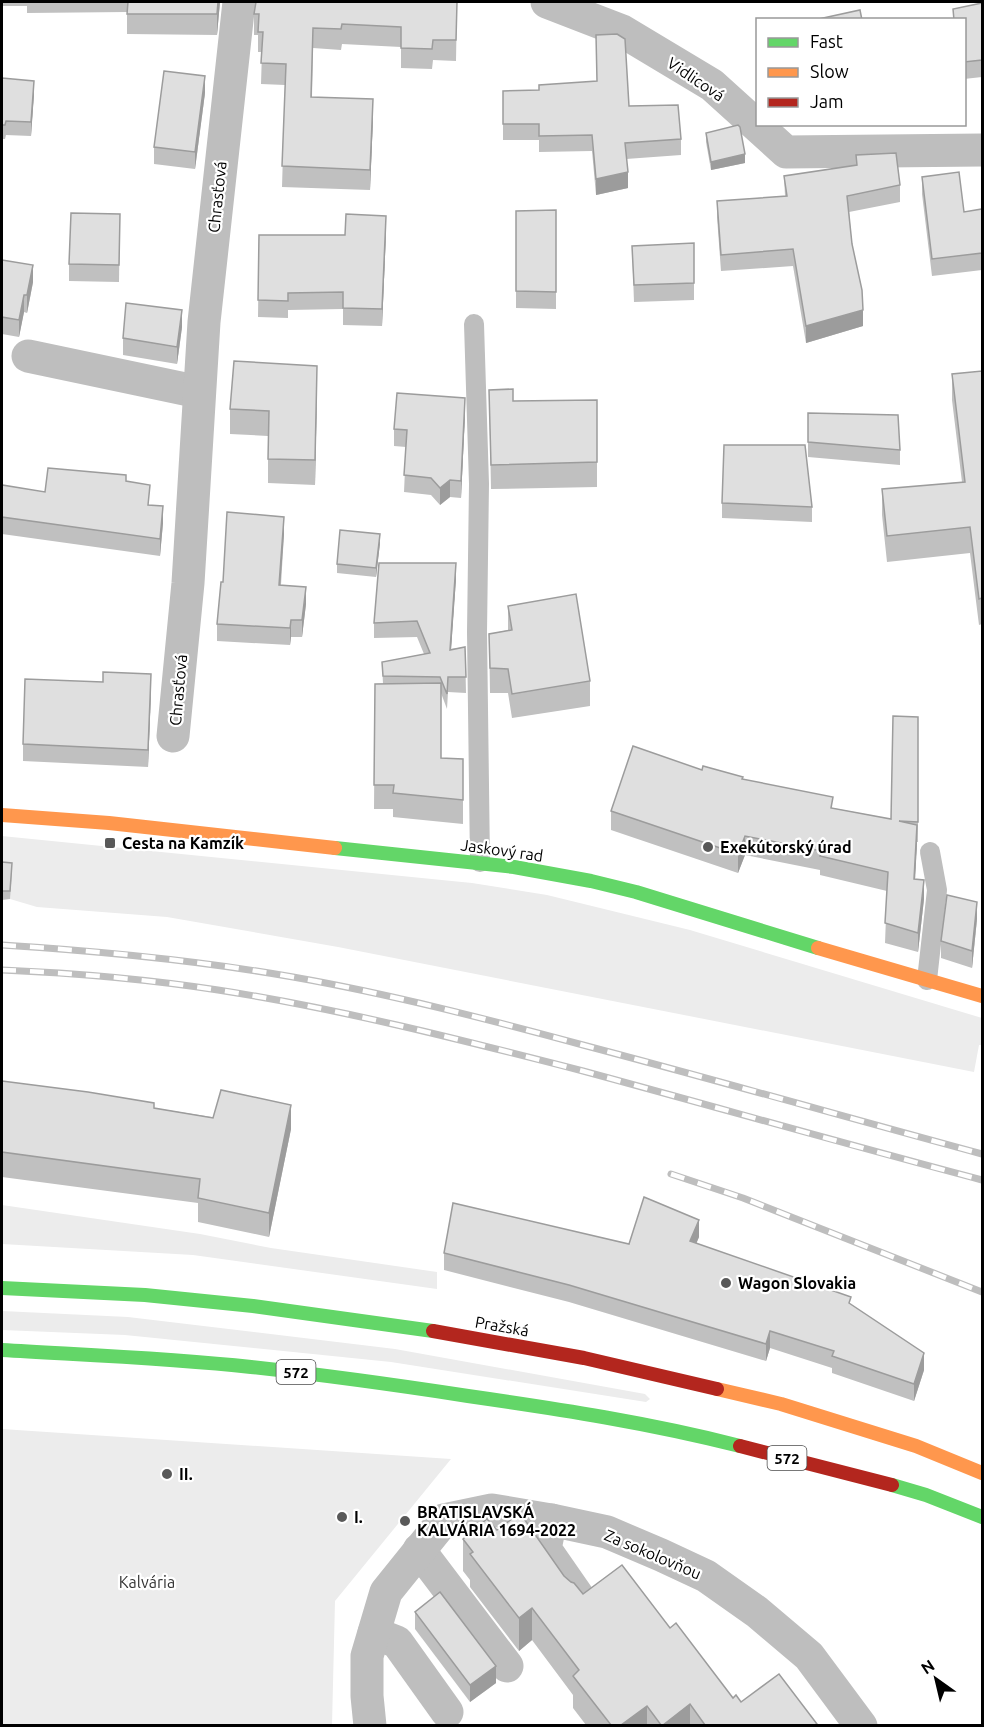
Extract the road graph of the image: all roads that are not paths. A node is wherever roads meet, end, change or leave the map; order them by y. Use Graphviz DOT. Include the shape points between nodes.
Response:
graph roads {
  1 [pos="239,2"];
  2 [pos="547,2"];
  3 [pos="756,125"];
  4 [pos="757,126"];
  5 [pos="982,150"];
  6 [pos="474,324"];
  7 [pos="28,356"];
  8 [pos="199,392"];
  9 [pos="173,736"];
  10 [pos="2,815"];
  11 [pos="930,852"];
  12 [pos="480,862"];
  13 [pos="927,980"];
  14 [pos="982,996"];
  15 [pos="2,1288"];
  16 [pos="2,1350"];
  17 [pos="982,1473"];
  18 [pos="982,1517"];
  19 [pos="551,1520"];
  20 [pos="419,1550"];
  21 [pos="579,1598"];
  22 [pos="374,1633"];
  23 [pos="507,1665"];
  24 [pos="447,1712"];
  25 [pos="370,1725"];
  26 [pos="861,1725"];
  1 -- 8 [label="street, Chrasťová"];
  2 -- 3 [label="street, Vidlicová" via="622,31 712,85"];
  4 -- 5 [label="street, Vidlicová" via="786,152"];
  6 -- 12 [label="lane" via="479,484"];
  7 -- 8 [label="street"];
  8 -- 9 [label="street, Chrasťová" via="188,583"];
  10 -- 12 [label="main road, Jaskový rad" via="109,822"];
  11 -- 13 [label="lane" via="937,890"];
  12 -- 13 [label="main road, Jaskový rad" via="636,892"];
  13 -- 14 [label="main road, Jaskový rad"];
  15 -- 17 [label="main road, Pražská" via="145,1295 253,1306 412,1327 584,1358 781,1404 916,1446"];
  16 -- 18 [label="main road, 572" via="250,1367 588,1413 702,1436 868,1478"];
  19 -- 20 [label="street, Za sokolovňou" via="492,1510 444,1520"];
  19 -- 21 [label="street" via="545,1550"];
  19 -- 26 [label="street, Za sokolovňou" via="607,1532 706,1576 809,1656"];
  20 -- 22 [label="street, Za sokolovňou" via="386,1592"];
  20 -- 23 [label="street"];
  22 -- 24 [label="street" via="397,1642"];
  22 -- 25 [label="street" via="367,1656"];
}
